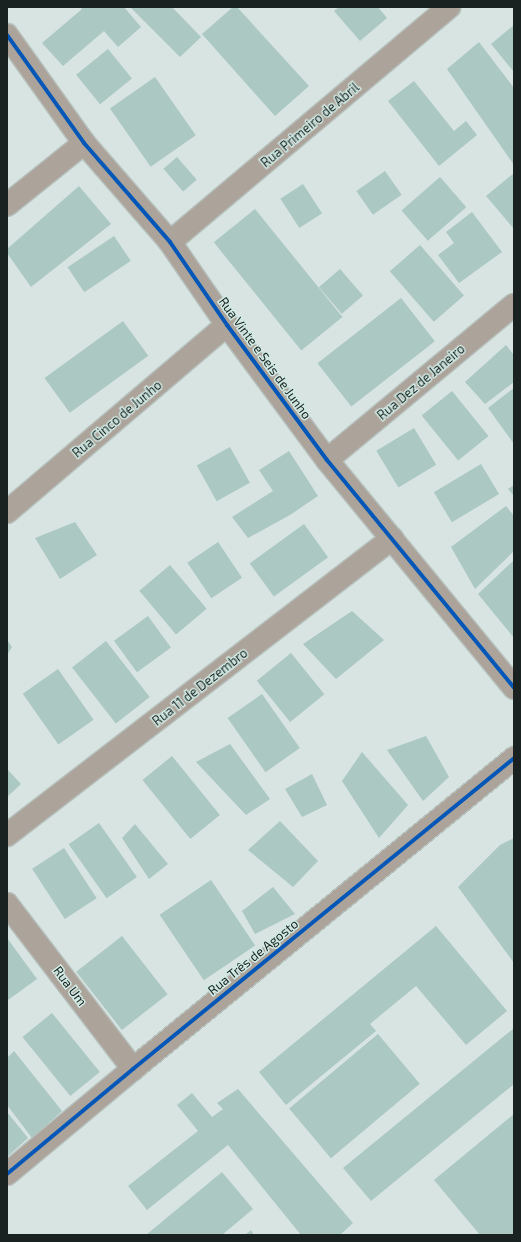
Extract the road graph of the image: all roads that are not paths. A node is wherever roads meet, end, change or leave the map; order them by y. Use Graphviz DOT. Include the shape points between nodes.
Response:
graph roads {
  1 [pos="449,7"];
  2 [pos="7,35"];
  3 [pos="84,143"];
  4 [pos="7,204"];
  5 [pos="170,242"];
  6 [pos="514,305"];
  7 [pos="227,325"];
  8 [pos="328,460"];
  9 [pos="7,512"];
  10 [pos="392,539"];
  11 [pos="511,678"];
  12 [pos="514,758"];
  13 [pos="7,835"];
  14 [pos="7,904"];
  15 [pos="132,1069"];
  16 [pos="7,1174"];
  1 -- 5 [label="street, Rua Primeiro de Abril"];
  2 -- 3 [label="street, Rua Vinte e Seis de Junho"];
  3 -- 4 [label="street"];
  3 -- 5 [label="street, Rua Vinte e Seis de Junho"];
  5 -- 7 [label="street, Rua Vinte e Seis de Junho"];
  6 -- 8 [label="street, Rua Dez de Janeiro"];
  7 -- 8 [label="street, Rua Vinte e Seis de Junho"];
  7 -- 9 [label="street, Rua Cinco de Junho"];
  8 -- 10 [label="street, Rua Vinte e Seis de Junho"];
  10 -- 11 [label="street, Rua Vinte e Seis de Junho"];
  10 -- 13 [label="street, Rua 11 de Dezembro"];
  12 -- 15 [label="street, Rua Três de Agosto"];
  14 -- 15 [label="street, Rua Um"];
  15 -- 16 [label="street, Rua Três de Agosto"];
}
